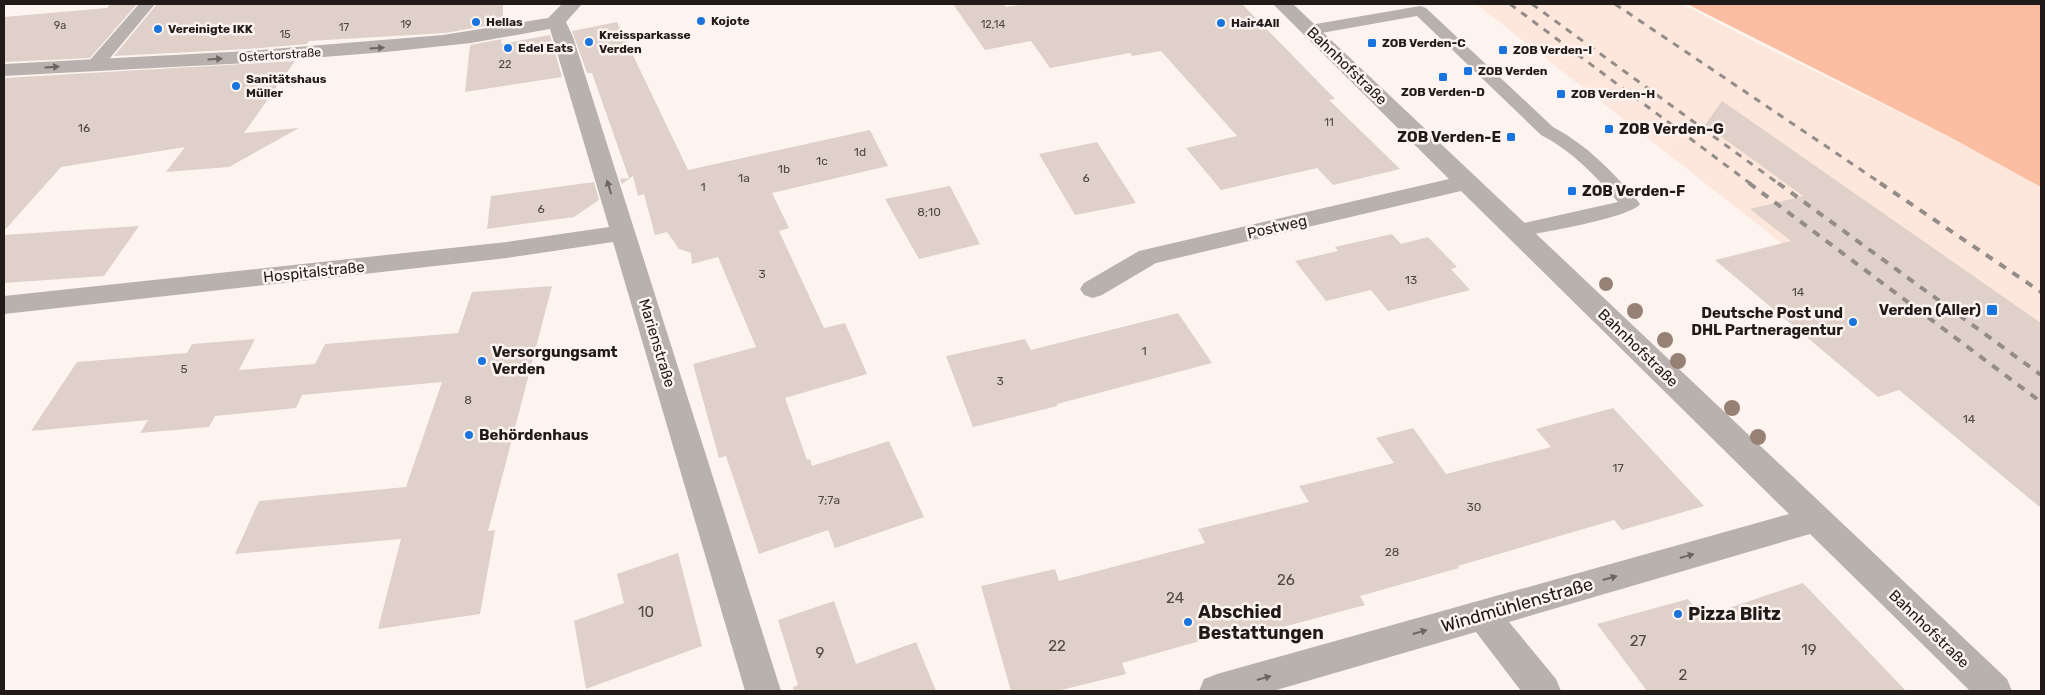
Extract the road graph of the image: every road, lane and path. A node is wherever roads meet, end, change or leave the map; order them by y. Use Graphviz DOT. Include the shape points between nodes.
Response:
graph roads {
  1 [pos="147,4"];
  2 [pos="573,4"];
  3 [pos="1282,4"];
  4 [pos="555,22"];
  5 [pos="1310,30"];
  6 [pos="95,65"];
  7 [pos="4,70"];
  8 [pos="1467,182"];
  9 [pos="1518,232"];
  10 [pos="623,233"];
  11 [pos="1093,288"];
  12 [pos="4,305"];
  13 [pos="1816,519"];
  14 [pos="1482,614"];
  15 [pos="763,691"];
  16 [pos="1217,691"];
  17 [pos="1542,691"];
  18 [pos="1994,691"];
  1 -- 6 [label="lane"];
  2 -- 4 [label="street"];
  3 -- 5 [label="street, Bahnhofstraße"];
  6 -- 4 [label="street, Ostertorstraße, one-way" via="411,45 516,31"];
  10 -- 4 [label="street, Marienstraße, one-way" via="560,28"];
  5 -- 8 [label="street, Bahnhofstraße"];
  5 -- 9 [label="lane" via="1420,11 1547,131 1563,139 1612,183 1630,204"];
  7 -- 6 [label="street, Ostertorstraße, one-way"];
  8 -- 9 [label="street, Bahnhofstraße"];
  8 -- 11 [label="street, Postweg" via="1148,257"];
  9 -- 13 [label="street, Bahnhofstraße"];
  10 -- 12 [label="street, Hospitalstraße" via="498,252"];
  10 -- 15 [label="street, Marienstraße"];
  14 -- 13 [label="street, Windmühlenstraße, one-way"];
  13 -- 18 [label="street, Bahnhofstraße"];
  16 -- 14 [label="street, Windmühlenstraße, one-way"];
  14 -- 17 [label="street"];
}
